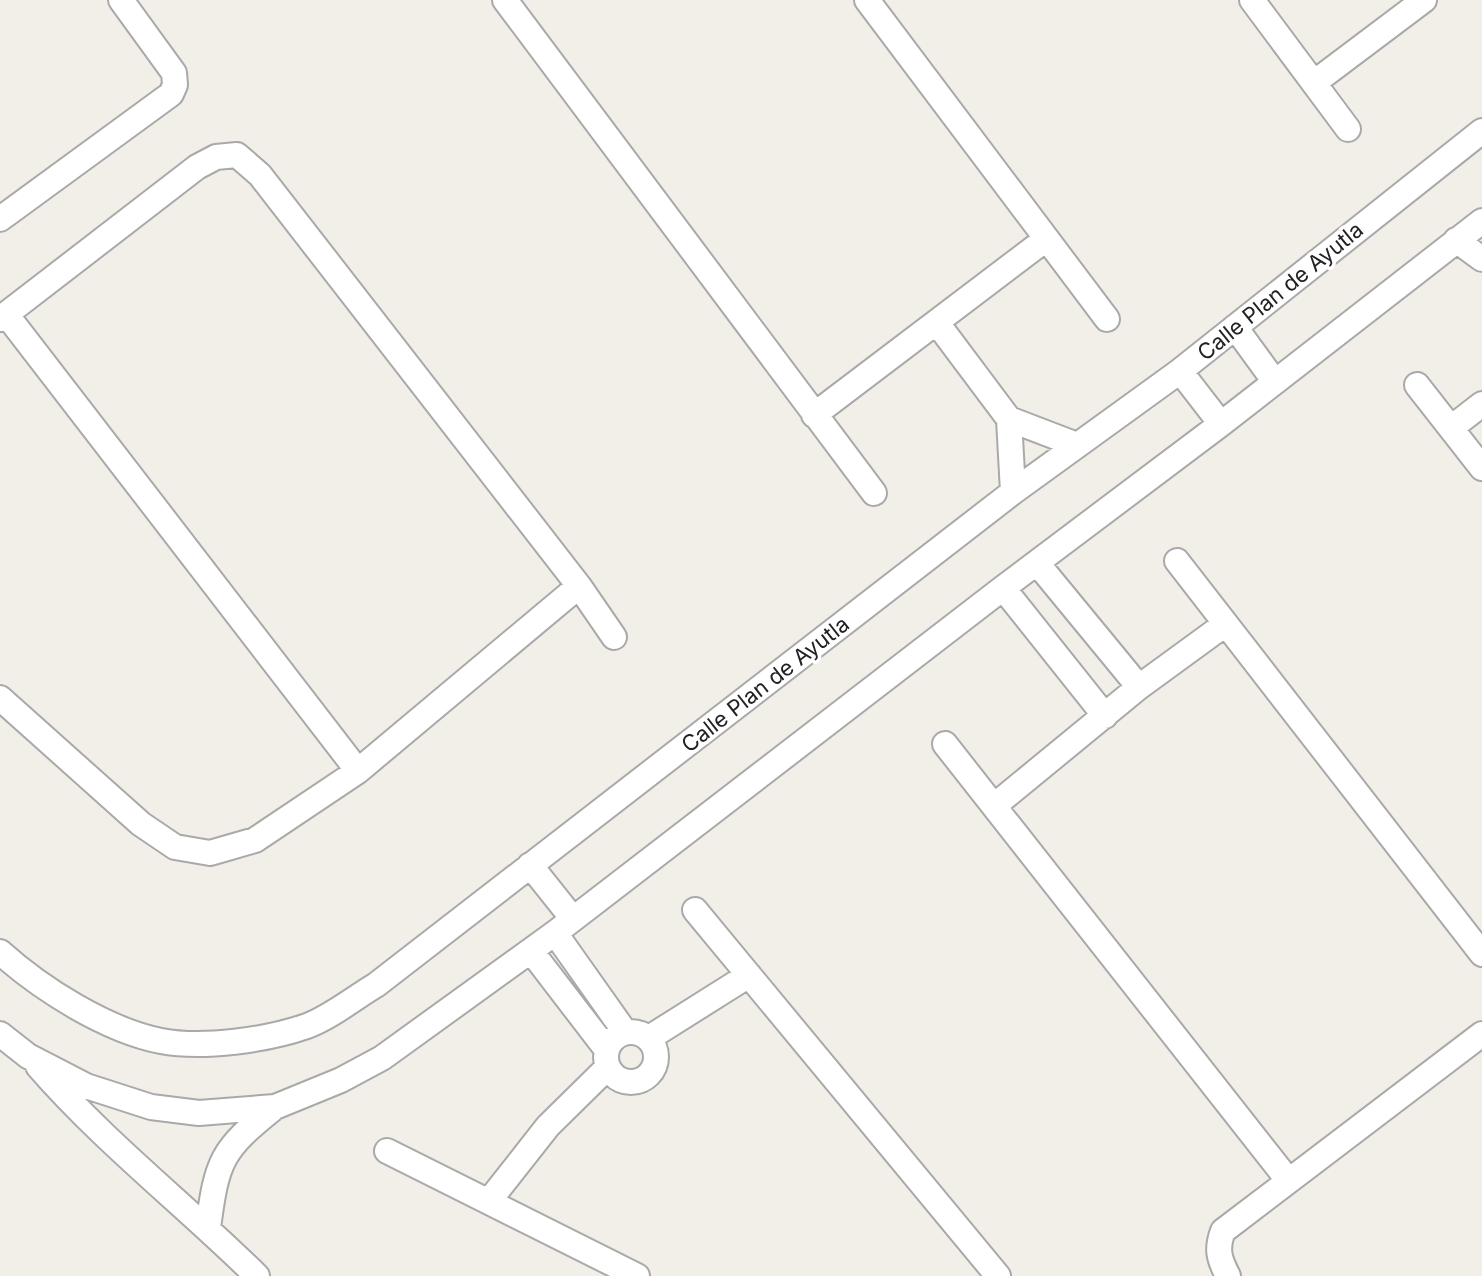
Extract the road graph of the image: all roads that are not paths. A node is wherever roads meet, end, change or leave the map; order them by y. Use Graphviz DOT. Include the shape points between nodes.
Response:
graph roads {
  1 [pos="121,0"];
  2 [pos="505,0"];
  3 [pos="867,0"];
  4 [pos="1252,0"];
  5 [pos="1424,0"];
  6 [pos="1315,82"];
  7 [pos="1348,129"];
  8 [pos="1482,131"];
  9 [pos="0,219"];
  10 [pos="1482,221"];
  11 [pos="1046,239"];
  12 [pos="1456,240"];
  13 [pos="1482,259"];
  14 [pos="3,316"];
  15 [pos="1107,319"];
  16 [pos="937,323"];
  17 [pos="1235,327"];
  18 [pos="1180,371"];
  19 [pos="1275,382"];
  20 [pos="1417,385"];
  21 [pos="1482,404"];
  22 [pos="814,415"];
  23 [pos="1009,419"];
  24 [pos="1221,424"];
  25 [pos="1451,428"];
  26 [pos="1077,445"];
  27 [pos="1482,468"];
  28 [pos="1013,492"];
  29 [pos="874,493"];
  30 [pos="1177,561"];
  31 [pos="1037,563"];
  32 [pos="579,586"];
  33 [pos="1003,588"];
  34 [pos="1224,625"];
  35 [pos="614,637"];
  36 [pos="1139,687"];
  37 [pos="0,698"];
  38 [pos="1105,716"];
  39 [pos="945,744"];
  40 [pos="358,771"];
  41 [pos="994,806"];
  42 [pos="530,865"];
  43 [pos="695,910"];
  44 [pos="564,926"];
  45 [pos="531,951"];
  46 [pos="0,952"];
  47 [pos="1482,954"];
  48 [pos="749,975"];
  49 [pos="625,1032"];
  50 [pos="0,1034"];
  51 [pos="1482,1034"];
  52 [pos="649,1038"];
  53 [pos="28,1056"];
  54 [pos="608,1059"];
  55 [pos="275,1107"];
  56 [pos="387,1151"];
  57 [pos="1288,1180"];
  58 [pos="489,1201"];
  59 [pos="208,1228"];
  60 [pos="257,1276"];
  61 [pos="637,1276"];
  62 [pos="998,1276"];
  63 [pos="1228,1276"];
  1 -- 9 [label="street" via="174,73 171,94"];
  2 -- 22 [label="street"];
  3 -- 11 [label="street"];
  4 -- 6 [label="street"];
  5 -- 6 [label="street"];
  6 -- 7 [label="street"];
  8 -- 17 [label="street, Calle Plan de Ayutla"];
  10 -- 12 [label="street"];
  11 -- 15 [label="street"];
  11 -- 16 [label="street"];
  12 -- 13 [label="street"];
  12 -- 19 [label="street"];
  14 -- 32 [label="street" via="197,167 216,157 237,155 260,175"];
  14 -- 40 [label="street"];
  16 -- 22 [label="street"];
  16 -- 23 [label="street"];
  17 -- 18 [label="street, Calle Plan de Ayutla"];
  17 -- 19 [label="street, Calle Plan de Ayutla"];
  18 -- 24 [label="street, Calle Plan de Ayutla"];
  18 -- 26 [label="street, Calle Plan de Ayutla"];
  19 -- 24 [label="street"];
  20 -- 25 [label="street"];
  21 -- 25 [label="street"];
  22 -- 29 [label="street"];
  23 -- 26 [label="street"];
  23 -- 28 [label="street"];
  24 -- 31 [label="street"];
  25 -- 27 [label="street"];
  26 -- 28 [label="street, Calle Plan de Ayutla"];
  28 -- 42 [label="street, Calle Plan de Ayutla"];
  30 -- 34 [label="street"];
  31 -- 33 [label="street"];
  31 -- 36 [label="street"];
  32 -- 35 [label="street"];
  32 -- 40 [label="street"];
  33 -- 38 [label="street"];
  33 -- 44 [label="street"];
  34 -- 36 [label="street"];
  34 -- 47 [label="street"];
  36 -- 38 [label="street"];
  37 -- 40 [label="street" via="141,824 175,847 210,853 255,840"];
  38 -- 41 [label="street"];
  39 -- 41 [label="street"];
  41 -- 57 [label="street"];
  42 -- 44 [label="street"];
  42 -- 46 [label="street, Calle Plan de Ayutla" via="376,985 310,1025 262,1038 162,1041 126,1030 67,1001"];
  43 -- 48 [label="street"];
  44 -- 45 [label="street"];
  44 -- 49 [label="street"];
  45 -- 54 [label="street"];
  45 -- 55 [label="street" via="382,1058"];
  48 -- 52 [label="street"];
  48 -- 62 [label="street"];
  49 -- 52 [label="street"];
  49 -- 54 [label="street" via="613,1039"];
  50 -- 53 [label="street"];
  51 -- 57 [label="street"];
  52 -- 54 [label="street" via="657,1056 650,1074 632,1083 622,1081"];
  53 -- 55 [label="street" via="86,1086 151,1107 199,1113"];
  53 -- 59 [label="street" via="71,1105"];
  54 -- 58 [label="street"];
  55 -- 59 [label="street" via="238,1137 220,1164"];
  56 -- 58 [label="street"];
  57 -- 63 [label="street" via="1223,1231 1219,1259"];
  58 -- 61 [label="street"];
  59 -- 60 [label="street"];
}
